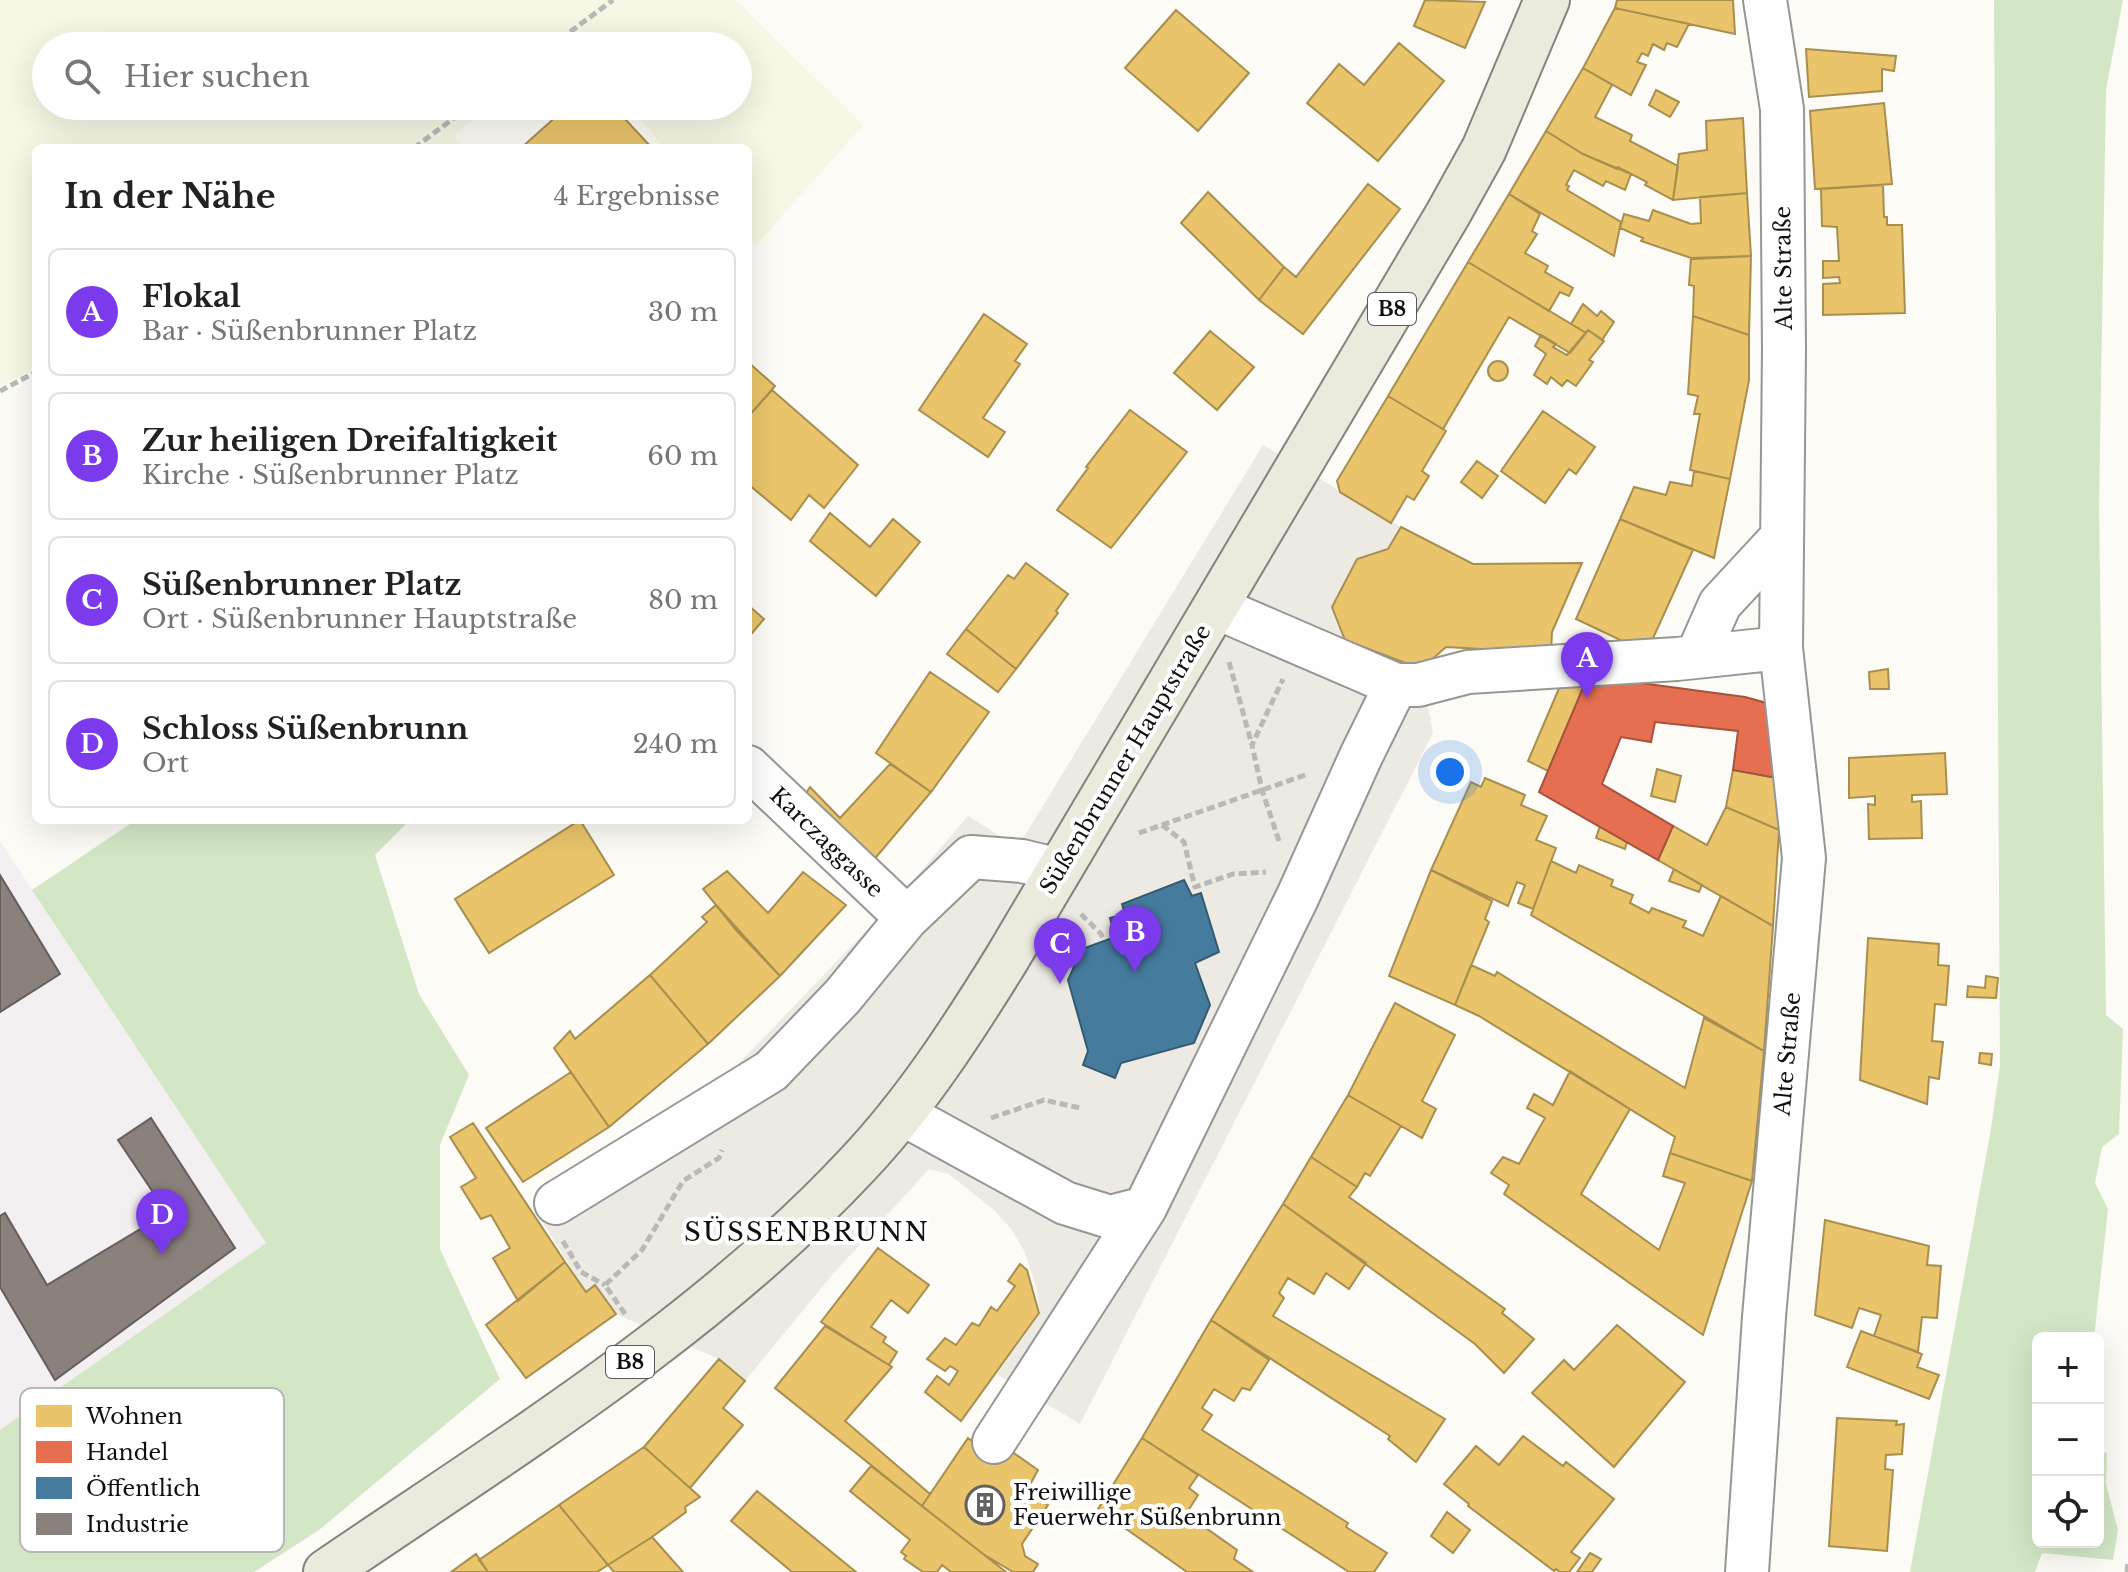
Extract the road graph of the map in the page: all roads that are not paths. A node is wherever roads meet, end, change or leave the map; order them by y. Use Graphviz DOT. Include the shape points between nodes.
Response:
graph roads {
  1 [pos="1547,0"];
  2 [pos="1765,0"];
  3 [pos="1782,537"];
  4 [pos="1215,607"];
  5 [pos="1781,648"];
  6 [pos="1697,656"];
  7 [pos="1396,685"];
  8 [pos="752,771"];
  9 [pos="1059,870"];
  10 [pos="907,918"];
  11 [pos="901,1113"];
  12 [pos="556,1203"];
  13 [pos="1145,1208"];
  14 [pos="994,1442"];
  15 [pos="326,1572"];
  16 [pos="1747,1572"];
  1 -- 4 [label="main road, Süßenbrunner Hauptstraße / B8" via="1484,149"];
  2 -- 3 [label="street, Alte Straße" via="1782,109"];
  3 -- 5 [label="street, Alte Straße"];
  3 -- 6 [label="street" via="1720,604"];
  4 -- 7 [label="street"];
  4 -- 9 [label="main road, Süßenbrunner Hauptstraße / B8"];
  5 -- 6 [label="street"];
  5 -- 16 [label="street, Alte Straße" via="1804,858"];
  6 -- 7 [label="street" via="1468,672"];
  7 -- 13 [label="street"];
  8 -- 10 [label="street, Karczaggasse"];
  9 -- 10 [label="street" via="971,857"];
  9 -- 11 [label="main road, Süßenbrunner Hauptstraße / B8" via="984,996"];
  10 -- 12 [label="street" via="771,1071"];
  11 -- 13 [label="street" via="1065,1203 1110,1217"];
  11 -- 15 [label="main road, Süßenbrunner Hauptstraße / B8" via="819,1203 691,1315 577,1401"];
  13 -- 14 [label="street"];
}
